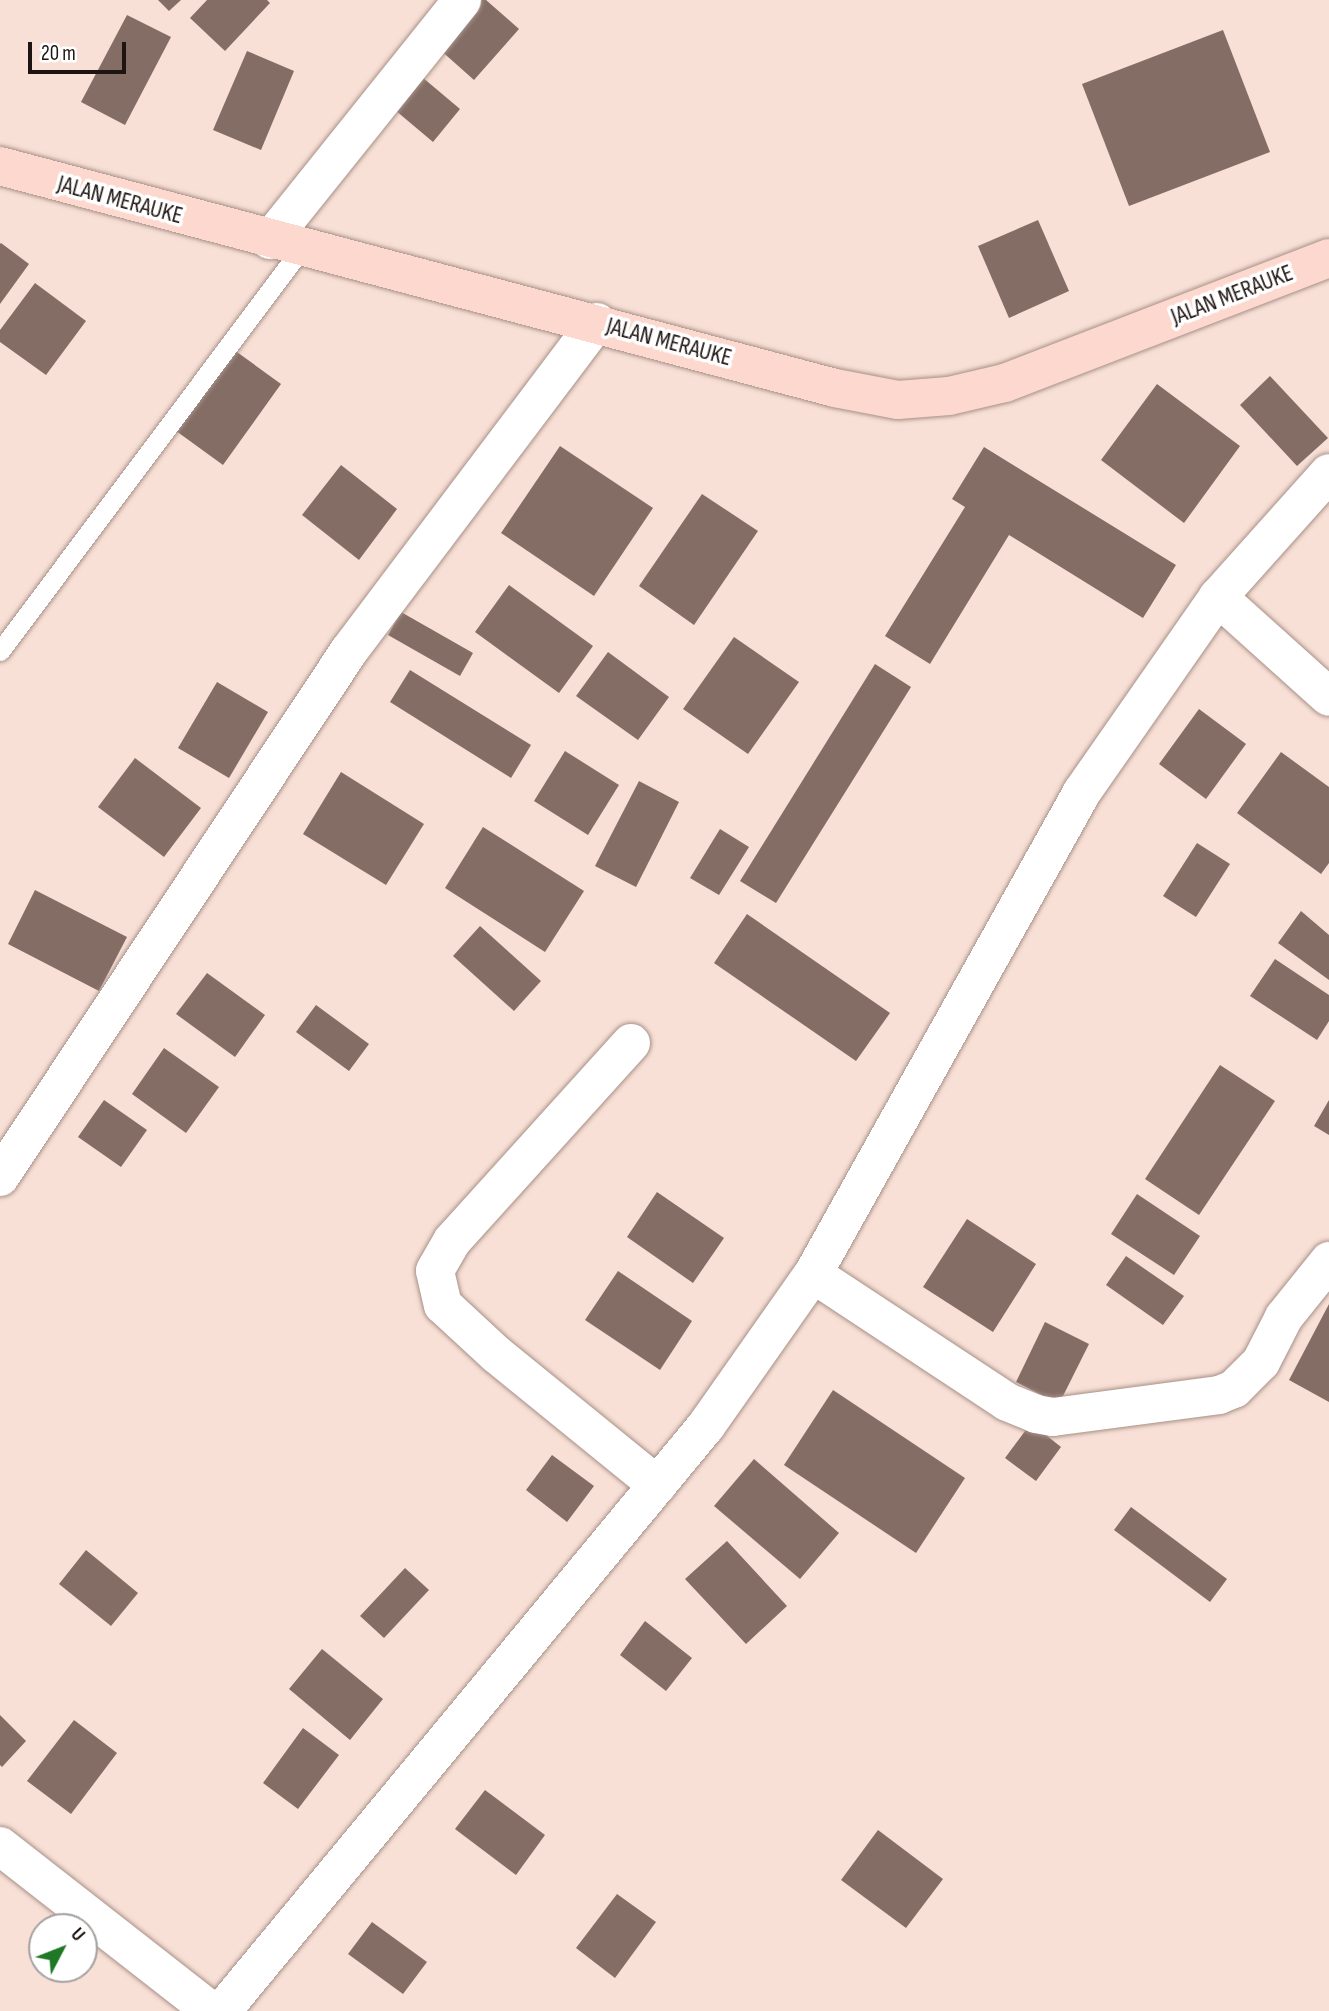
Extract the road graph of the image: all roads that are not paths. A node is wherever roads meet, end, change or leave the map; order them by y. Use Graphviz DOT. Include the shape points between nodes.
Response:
graph roads {
  1 [pos="462,0"];
  2 [pos="0,166"];
  3 [pos="287,242"];
  4 [pos="1329,258"];
  5 [pos="597,322"];
  6 [pos="1329,473"];
  7 [pos="1218,597"];
  8 [pos="0,651"];
  9 [pos="1329,697"];
  10 [pos="631,1043"];
  11 [pos="0,1177"];
  12 [pos="1329,1261"];
  13 [pos="813,1274"];
  14 [pos="657,1485"];
  15 [pos="0,1846"];
  16 [pos="211,2011"];
  17 [pos="222,2011"];
  1 -- 3 [label="street"];
  2 -- 3 [label="street, JALAN MERAUKE"];
  3 -- 5 [label="street, JALAN MERAUKE"];
  3 -- 8 [label="lane"];
  4 -- 5 [label="street, JALAN MERAUKE" via="1064,362 949,396 898,400 835,387"];
  5 -- 11 [label="street" via="349,651"];
  6 -- 7 [label="street"];
  7 -- 9 [label="street"];
  7 -- 13 [label="street" via="1082,792"];
  10 -- 14 [label="street" via="452,1241 435,1271 443,1305"];
  12 -- 13 [label="street" via="1291,1308 1261,1362 1234,1389 1219,1395 1053,1417 1007,1402"];
  13 -- 14 [label="street" via="706,1426"];
  14 -- 17 [label="street"];
  15 -- 16 [label="street"];
}
